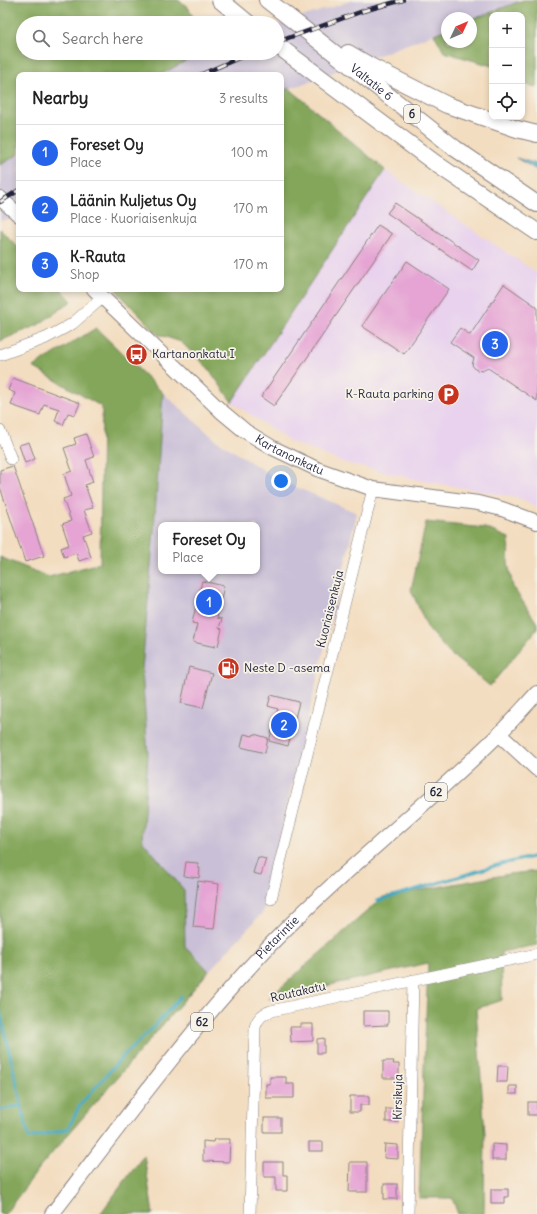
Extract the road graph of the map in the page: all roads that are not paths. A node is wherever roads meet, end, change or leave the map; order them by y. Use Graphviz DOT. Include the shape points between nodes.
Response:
graph roads {
  1 [pos="220,0"];
  2 [pos="268,0"];
  3 [pos="239,16"];
  4 [pos="290,18"];
  5 [pos="284,50"];
  6 [pos="537,134"];
  7 [pos="0,198"];
  8 [pos="537,204"];
  9 [pos="16,212"];
  10 [pos="537,232"];
  11 [pos="98,293"];
  12 [pos="0,355"];
  13 [pos="0,431"];
  14 [pos="11,459"];
  15 [pos="373,489"];
  16 [pos="537,522"];
  17 [pos="537,692"];
  18 [pos="499,734"];
  19 [pos="537,769"];
  20 [pos="271,899"];
  21 [pos="537,954"];
  22 [pos="414,980"];
  23 [pos="52,1214"];
  24 [pos="250,1214"];
  25 [pos="408,1214"];
  1 -- 3 [label="highway"];
  2 -- 4 [label="highway, Valtatie 6 / 6"];
  4 -- 6 [label="highway" via="372,67 447,105"];
  4 -- 8 [label="highway, Valtatie 6 / 6" via="456,149"];
  5 -- 10 [label="highway, 6" via="435,163"];
  7 -- 9 [label="main road"];
  11 -- 12 [label="street" via="72,324 46,338"];
  11 -- 15 [label="main road, Kartanonkatu" via="245,431 317,469"];
  13 -- 14 [label="street"];
  15 -- 16 [label="main road, Kartanonkatu" via="478,503"];
  15 -- 20 [label="street, Kuoriaisenkuja"];
  17 -- 18 [label="main road, Pietarintie / 62"];
  18 -- 19 [label="main road"];
  18 -- 23 [label="main road, Pietarintie / 62" via="272,943 196,1029"];
  21 -- 22 [label="street, Routakatu"];
  22 -- 24 [label="street, Routakatu" via="262,1014 255,1027"];
  22 -- 25 [label="street, Kirsikuja"];
}
